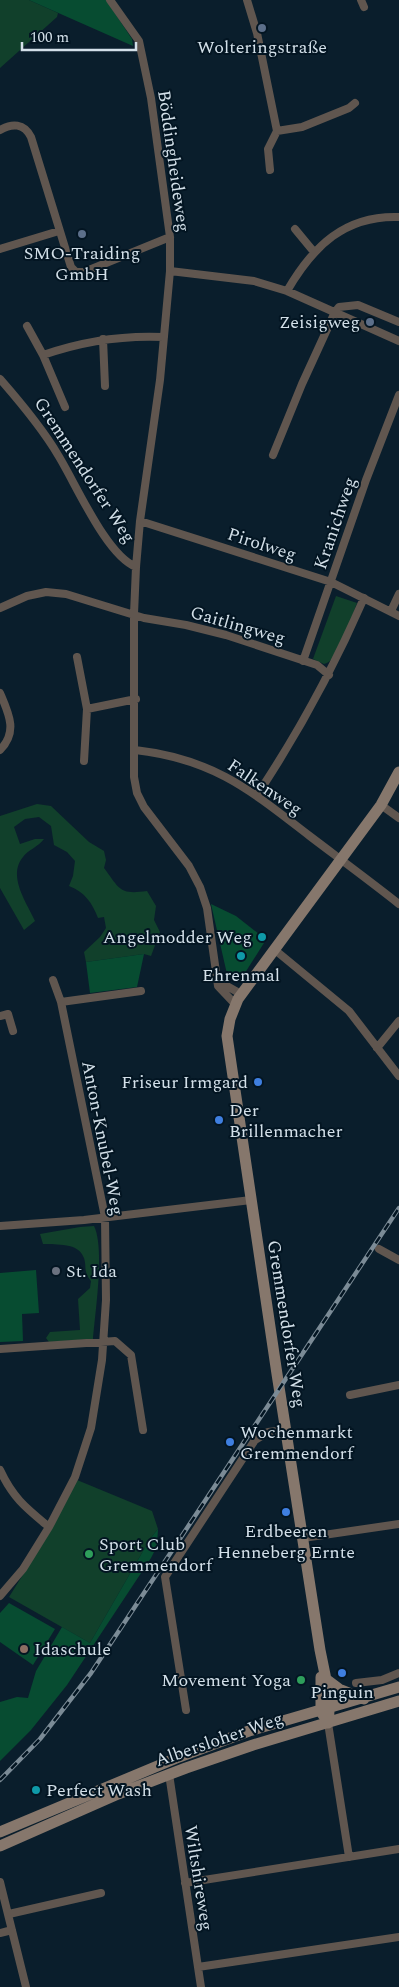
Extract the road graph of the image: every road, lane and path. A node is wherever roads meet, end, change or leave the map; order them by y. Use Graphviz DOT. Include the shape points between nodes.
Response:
graph roads {
  1 [pos="110,0"];
  2 [pos="247,0"];
  3 [pos="355,103"];
  4 [pos="0,130"];
  5 [pos="277,131"];
  6 [pos="270,170"];
  7 [pos="399,217"];
  8 [pos="294,228"];
  9 [pos="59,232"];
  10 [pos="170,237"];
  11 [pos="0,249"];
  12 [pos="314,252"];
  13 [pos="170,271"];
  14 [pos="287,291"];
  15 [pos="335,312"];
  16 [pos="399,322"];
  17 [pos="27,326"];
  18 [pos="164,337"];
  19 [pos="103,339"];
  20 [pos="399,341"];
  21 [pos="43,354"];
  22 [pos="0,379"];
  23 [pos="105,386"];
  24 [pos="399,396"];
  25 [pos="65,407"];
  26 [pos="274,455"];
  27 [pos="140,521"];
  28 [pos="136,568"];
  29 [pos="331,582"];
  30 [pos="399,594"];
  31 [pos="364,598"];
  32 [pos="0,608"];
  33 [pos="391,611"];
  34 [pos="134,614"];
  35 [pos="399,616"];
  36 [pos="77,656"];
  37 [pos="303,661"];
  38 [pos="329,675"];
  39 [pos="0,694"];
  40 [pos="136,699"];
  41 [pos="87,709"];
  42 [pos="0,750"];
  43 [pos="135,750"];
  44 [pos="84,761"];
  45 [pos="399,772"];
  46 [pos="257,795"];
  47 [pos="381,805"];
  48 [pos="399,818"];
  49 [pos="341,860"];
  50 [pos="399,904"];
  51 [pos="274,950"];
  52 [pos="53,980"];
  53 [pos="141,991"];
  54 [pos="238,999"];
  55 [pos="61,1002"];
  56 [pos="0,1016"];
  57 [pos="399,1021"];
  58 [pos="13,1031"];
  59 [pos="377,1048"];
  60 [pos="399,1076"];
  61 [pos="251,1200"];
  62 [pos="106,1217"];
  63 [pos="0,1226"];
  64 [pos="379,1249"];
  65 [pos="399,1260"];
  66 [pos="104,1341"];
  67 [pos="0,1350"];
  68 [pos="399,1385"];
  69 [pos="350,1395"];
  70 [pos="143,1430"];
  71 [pos="286,1430"];
  72 [pos="0,1470"];
  73 [pos="399,1524"];
  74 [pos="49,1528"];
  75 [pos="303,1538"];
  76 [pos="0,1596"];
  77 [pos="320,1650"];
  78 [pos="399,1673"];
  79 [pos="327,1680"];
  80 [pos="382,1680"];
  81 [pos="356,1682"];
  82 [pos="399,1687"];
  83 [pos="379,1694"];
  84 [pos="364,1698"];
  85 [pos="399,1701"];
  86 [pos="326,1708"];
  87 [pos="186,1710"];
  88 [pos="328,1723"];
  89 [pos="169,1774"];
  90 [pos="0,1832"];
  91 [pos="0,1846"];
  92 [pos="399,1849"];
  93 [pos="349,1857"];
  94 [pos="0,1882"];
  95 [pos="185,1883"];
  96 [pos="101,1893"];
  97 [pos="9,1914"];
  98 [pos="12,1930"];
  99 [pos="0,1933"];
  100 [pos="399,1937"];
  101 [pos="198,1967"];
  102 [pos="26,1987"];
  103 [pos="201,1987"];
  1 -- 10 [label="street, Böddingheideweg" via="139,41 152,98"];
  2 -- 5 [label="street"];
  3 -- 5 [label="street" via="302,127"];
  4 -- 9 [label="street" via="13,125 28,131"];
  5 -- 6 [label="street" via="268,150"];
  7 -- 12 [label="street" via="371,218 344,228"];
  8 -- 12 [label="street"];
  9 -- 10 [label="street" via="71,267 76,272 84,272"];
  9 -- 11 [label="street"];
  10 -- 13 [label="street, Böddingheideweg"];
  12 -- 14 [label="street"];
  13 -- 14 [label="street" via="254,281"];
  13 -- 18 [label="street, Böddingheideweg"];
  14 -- 15 [label="street"];
  15 -- 16 [label="street" via="339,307 358,305"];
  15 -- 20 [label="street"];
  15 -- 26 [label="street"];
  17 -- 21 [label="street"];
  18 -- 19 [label="street" via="134,335"];
  18 -- 27 [label="street, Böddingheideweg"];
  19 -- 21 [label="street"];
  19 -- 23 [label="street"];
  21 -- 25 [label="street"];
  22 -- 28 [label="street, Gremmendorfer Weg" via="58,454 102,533 128,564"];
  24 -- 29 [label="street, Kranichweg"];
  27 -- 28 [label="street, Böddingheideweg"];
  27 -- 29 [label="street, Pirolweg"];
  28 -- 34 [label="street, Gremmendorfer Weg"];
  29 -- 31 [label="street, Pirolweg"];
  29 -- 37 [label="street, Kranichweg"];
  30 -- 33 [label="street"];
  31 -- 33 [label="street, Pirolweg"];
  31 -- 38 [label="street"];
  32 -- 34 [label="street, Gaitlingweg" via="46,592 66,594"];
  33 -- 35 [label="street, Pirolweg"];
  34 -- 37 [label="street, Gaitlingweg" via="226,635"];
  34 -- 40 [label="street, Gremmendorfer Weg"];
  36 -- 41 [label="street"];
  37 -- 38 [label="street, Gaitlingweg"];
  38 -- 46 [label="street" via="289,748"];
  39 -- 42 [label="street" via="12,727 6,744"];
  40 -- 41 [label="street"];
  40 -- 43 [label="street, Gremmendorfer Weg"];
  41 -- 44 [label="street"];
  43 -- 46 [label="street, Falkenweg" via="201,765"];
  43 -- 54 [label="street, Gremmendorfer Weg" via="137,793 189,866 200,887 207,908 218,986"];
  45 -- 47 [label="street"];
  46 -- 49 [label="street, Falkenweg"];
  47 -- 48 [label="street"];
  47 -- 49 [label="street"];
  49 -- 50 [label="street, Falkenweg"];
  49 -- 51 [label="street"];
  51 -- 54 [label="street"];
  51 -- 59 [label="street" via="349,1011"];
  52 -- 55 [label="street, Anton-Knubel-Weg"];
  53 -- 55 [label="street"];
  54 -- 61 [label="street, Gremmendorfer Weg" via="228,1026 227,1047"];
  55 -- 62 [label="street, Anton-Knubel-Weg"];
  56 -- 58 [label="street" via="8,1014"];
  57 -- 59 [label="street"];
  59 -- 60 [label="street"];
  61 -- 62 [label="street"];
  61 -- 71 [label="street, Gremmendorfer Weg"];
  62 -- 63 [label="street"];
  62 -- 66 [label="street, Anton-Knubel-Weg"];
  64 -- 65 [label="street"];
  66 -- 67 [label="street"];
  66 -- 70 [label="street" via="115,1341 131,1355"];
  66 -- 74 [label="street, Anton-Knubel-Weg" via="91,1428 75,1477"];
  68 -- 69 [label="street"];
  71 -- 75 [label="street, Gremmendorfer Weg"];
  71 -- 87 [label="street" via="268,1432 255,1440 165,1577"];
  72 -- 74 [label="street" via="20,1503"];
  73 -- 75 [label="street"];
  74 -- 76 [label="street, Anton-Knubel-Weg" via="23,1569"];
  75 -- 77 [label="street, Gremmendorfer Weg"];
  77 -- 79 [label="street, Gremmendorfer Weg"];
  77 -- 86 [label="street, Gremmendorfer Weg"];
  78 -- 80 [label="street"];
  79 -- 84 [label="street" via="338,1689"];
  79 -- 86 [label="street, Gremmendorfer Weg"];
  80 -- 81 [label="street"];
  80 -- 83 [label="street"];
  82 -- 83 [label="street, Albersloher Weg"];
  83 -- 84 [label="street, Albersloher Weg"];
  84 -- 86 [label="street, Albersloher Weg"];
  85 -- 88 [label="street, Albersloher Weg"];
  86 -- 88 [label="street, Gremmendorfer Weg"];
  86 -- 90 [label="street, Albersloher Weg" via="178,1757"];
  88 -- 89 [label="street, Albersloher Weg"];
  88 -- 93 [label="street"];
  89 -- 91 [label="street, Albersloher Weg"];
  89 -- 95 [label="street, Wiltshireweg"];
  92 -- 93 [label="street"];
  93 -- 95 [label="street"];
  94 -- 97 [label="street"];
  95 -- 101 [label="street, Wiltshireweg"];
  96 -- 97 [label="street"];
  97 -- 98 [label="street"];
  98 -- 99 [label="street"];
  98 -- 102 [label="street"];
  100 -- 101 [label="street"];
  101 -- 103 [label="street, Wiltshireweg"];
}
